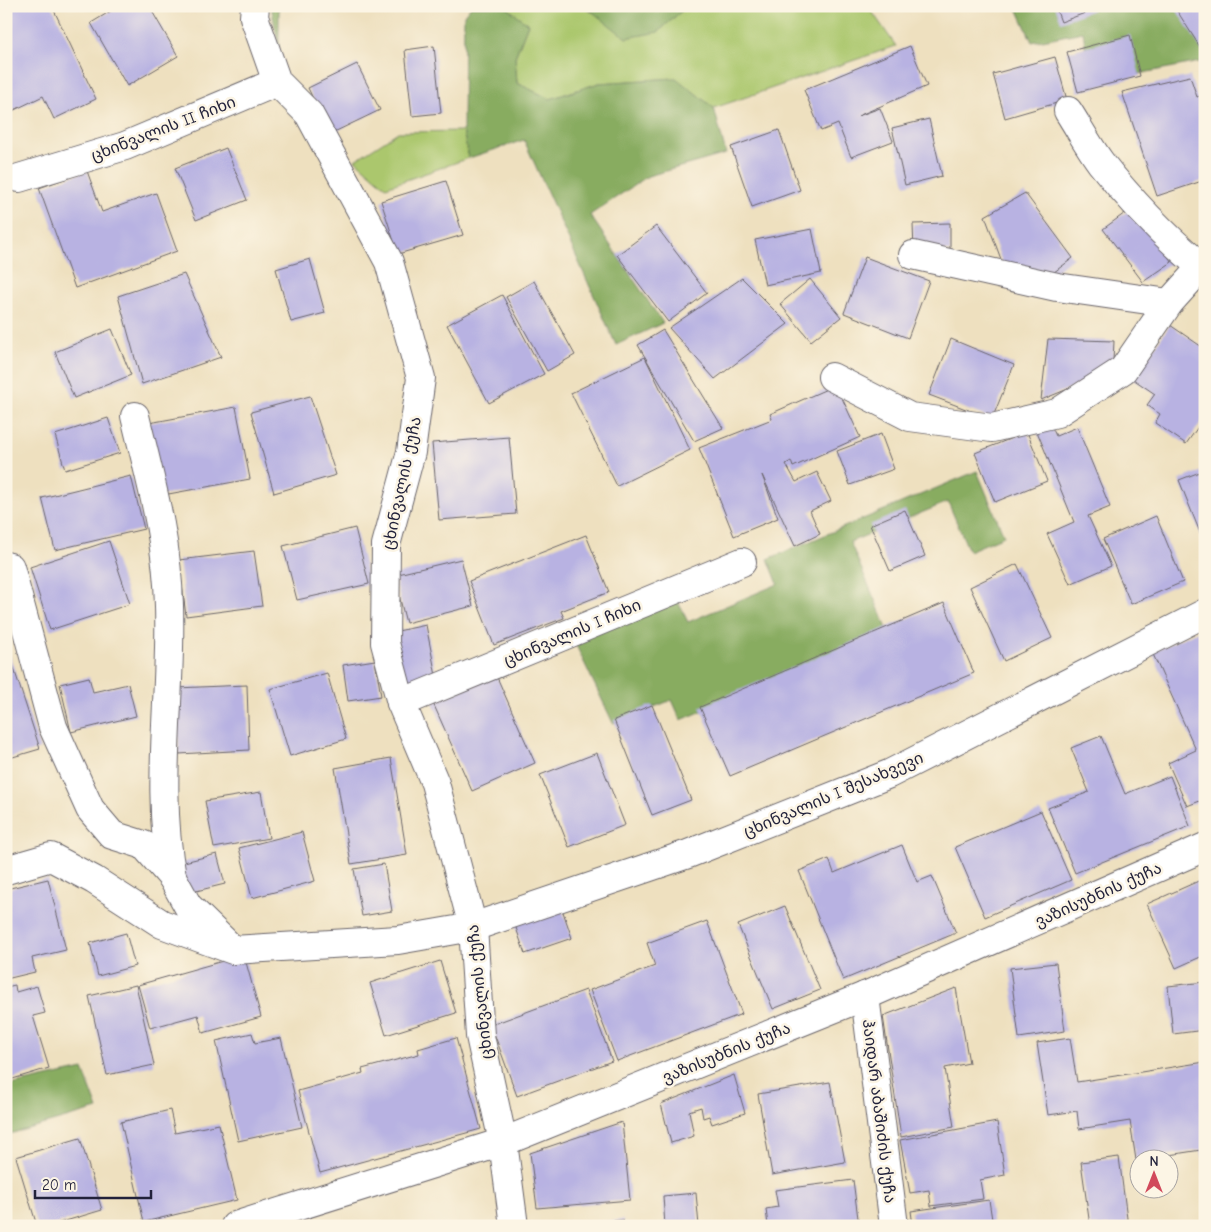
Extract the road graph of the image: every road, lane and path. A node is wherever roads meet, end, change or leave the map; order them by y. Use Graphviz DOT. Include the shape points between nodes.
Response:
graph roads {
  1 [pos="255,6"];
  2 [pos="276,82"];
  3 [pos="1068,111"];
  4 [pos="19,178"];
  5 [pos="913,255"];
  6 [pos="1202,265"];
  7 [pos="1169,303"];
  8 [pos="832,377"];
  9 [pos="135,416"];
  10 [pos="742,562"];
  11 [pos="8,567"];
  12 [pos="1205,614"];
  13 [pos="401,703"];
  14 [pos="1205,848"];
  15 [pos="6,870"];
  16 [pos="172,877"];
  17 [pos="473,927"];
  18 [pos="233,950"];
  19 [pos="865,996"];
  20 [pos="503,1142"];
  21 [pos="235,1226"];
  22 [pos="514,1226"];
  23 [pos="894,1226"];
  1 -- 2 [label="street, ცხინვალის ქუჩა" via="254,17"];
  2 -- 4 [label="street, ცხინვალის II ჩიხი" via="126,146"];
  2 -- 13 [label="street, ცხინვალის ქუჩა" via="309,114 389,262 421,378 411,452 386,545 385,643"];
  3 -- 6 [label="street" via="1101,162 1124,189 1177,246"];
  5 -- 7 [label="street" via="1057,287"];
  6 -- 7 [label="street"];
  7 -- 8 [label="street" via="1123,370 1057,413 992,428 910,417"];
  9 -- 16 [label="street" via="163,533 170,606 165,755 166,846"];
  10 -- 13 [label="street, ცხინვალის I ჩიხი"];
  11 -- 16 [label="street" via="53,727 90,809 112,834 144,845"];
  12 -- 17 [label="street, ცხინვალის I შესახვევი" via="889,774 688,854"];
  13 -- 17 [label="street, ცხინვალის ქუჩა" via="435,784"];
  14 -- 19 [label="street, ვაზისუბნის ქუჩა"];
  15 -- 18 [label="street" via="51,857 94,880 162,924"];
  16 -- 18 [label="street" via="188,906"];
  17 -- 18 [label="street, ცხინვალის I შესახვევი" via="398,940"];
  17 -- 20 [label="street, ცხინვალის ქუჩა" via="480,1036"];
  19 -- 20 [label="street, ვაზისუბნის ქუჩა"];
  19 -- 23 [label="street, ჰაიდარ აბაშიძის ქუჩა"];
  20 -- 21 [label="street, ვაზისუბნის ქუჩა"];
  20 -- 22 [label="street, ცხინვალის ქუჩა"];
}
